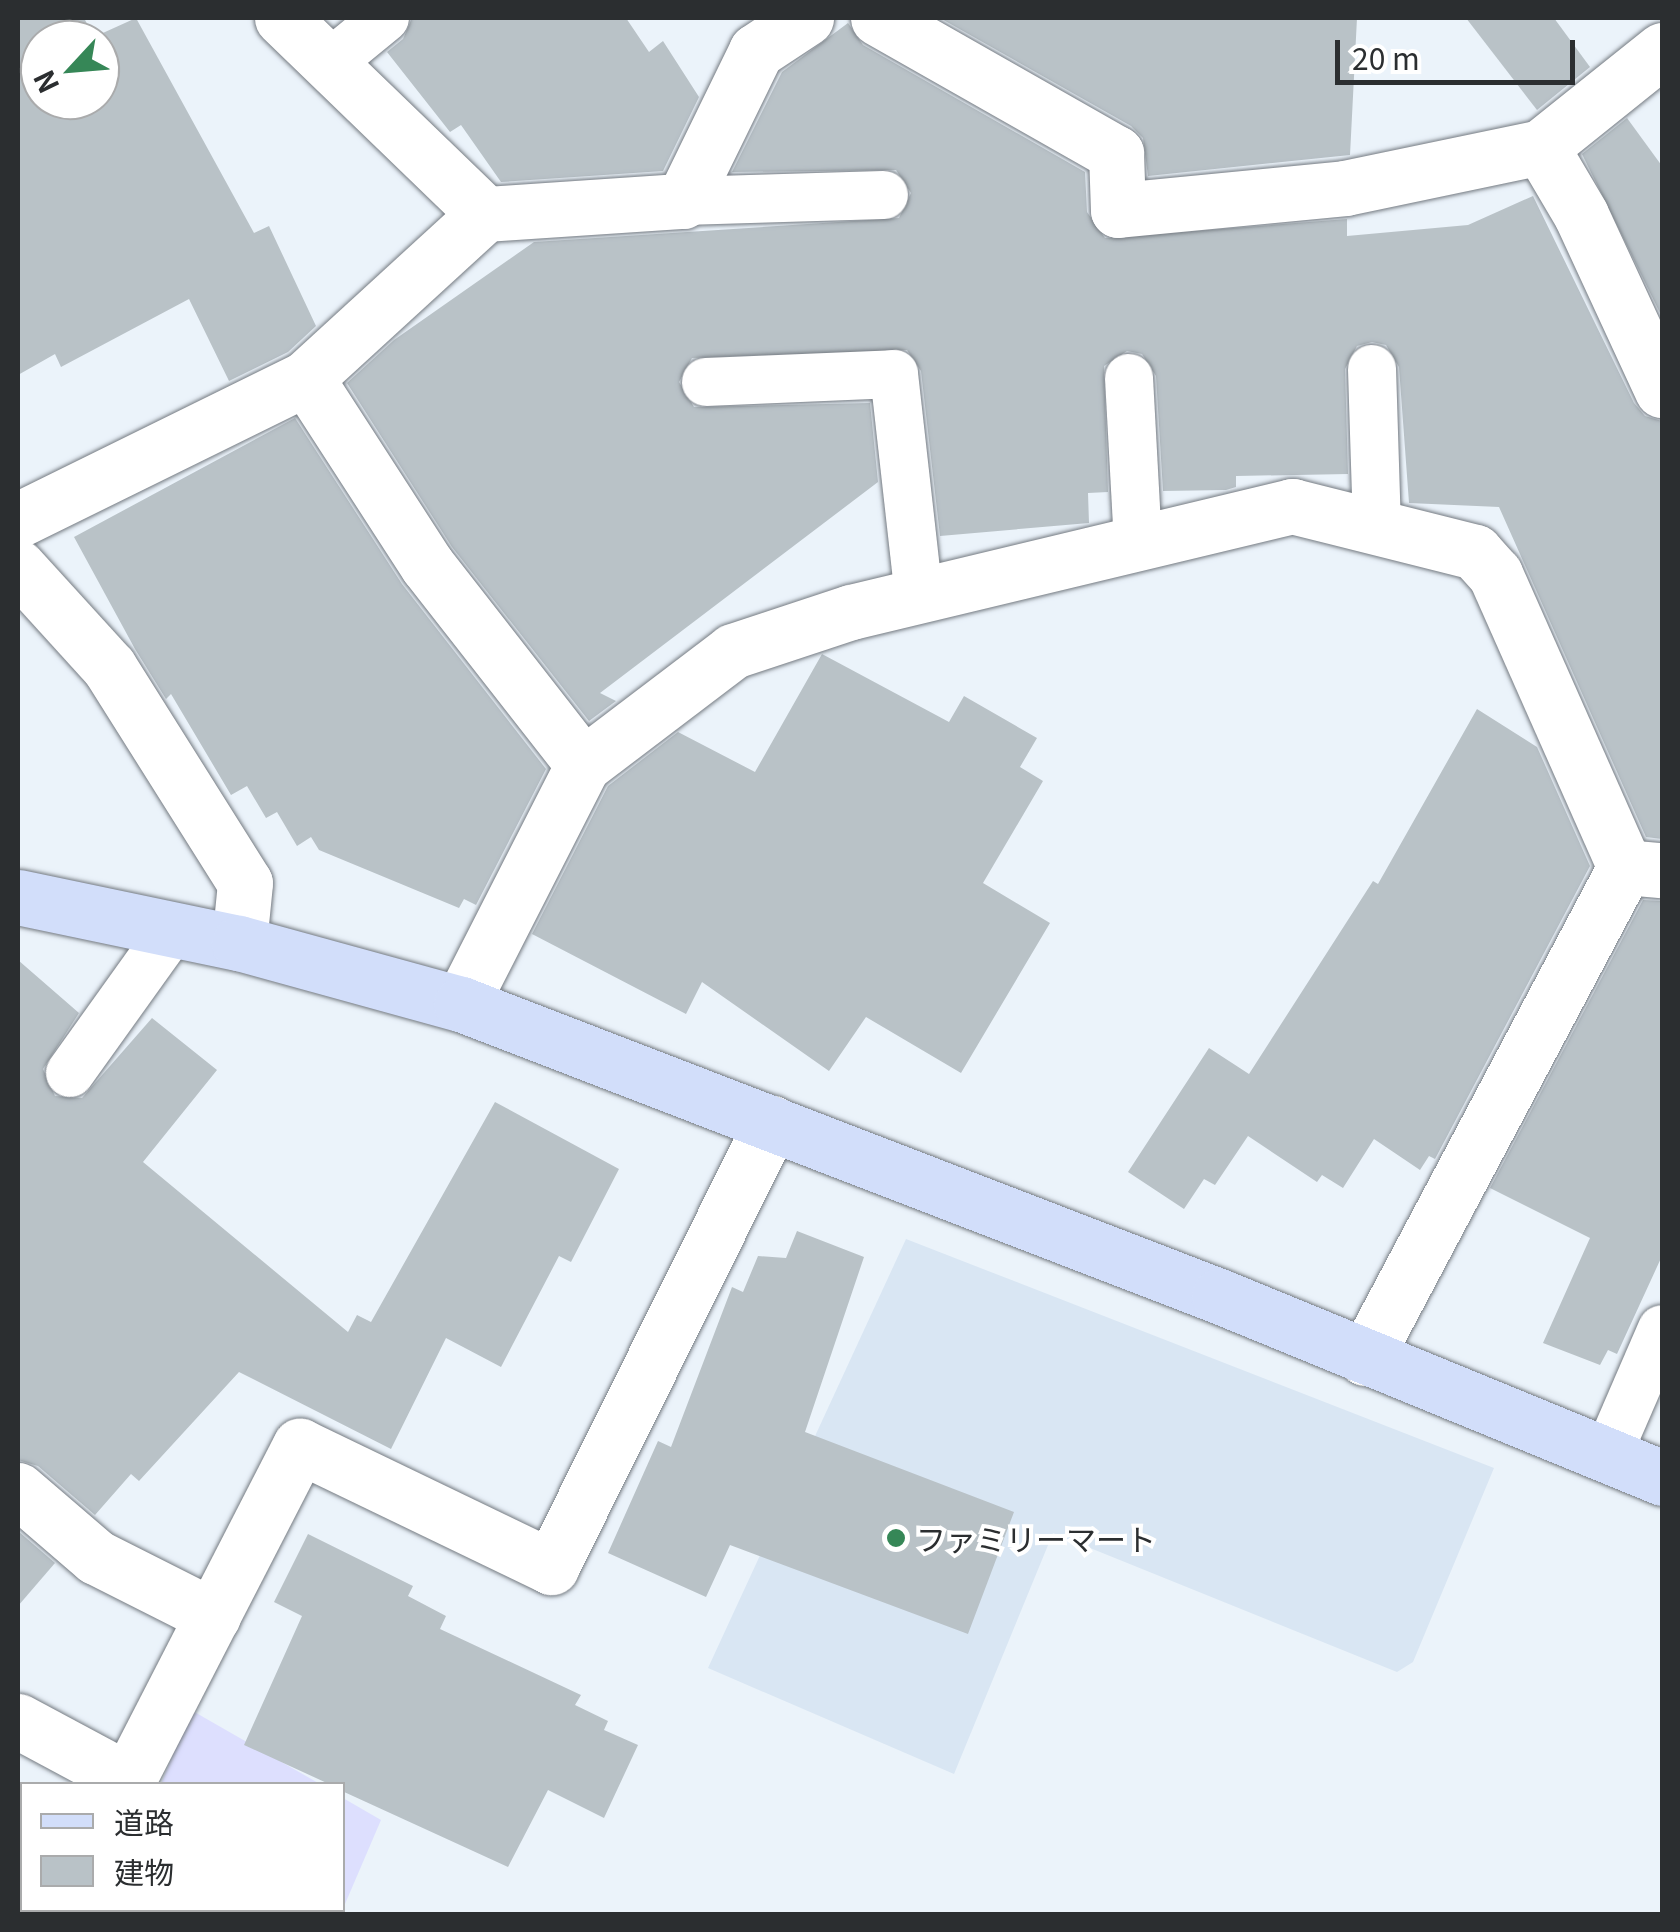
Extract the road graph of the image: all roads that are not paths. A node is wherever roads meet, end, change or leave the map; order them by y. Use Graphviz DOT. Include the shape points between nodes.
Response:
graph roads {
  1 [pos="282,18"];
  2 [pos="385,18"];
  3 [pos="806,18"];
  4 [pos="878,18"];
  5 [pos="1662,50"];
  6 [pos="330,63"];
  7 [pos="1541,147"];
  8 [pos="884,195"];
  9 [pos="683,201"];
  10 [pos="485,214"];
  11 [pos="1372,369"];
  12 [pos="306,378"];
  13 [pos="1130,378"];
  14 [pos="706,382"];
  15 [pos="1662,390"];
  16 [pos="18,520"];
  17 [pos="1376,528"];
  18 [pos="1138,543"];
  19 [pos="18,567"];
  20 [pos="918,596"];
  21 [pos="582,764"];
  22 [pos="1644,869"];
  23 [pos="20,900"];
  24 [pos="173,929"];
  25 [pos="239,943"];
  26 [pos="461,1004"];
  27 [pos="70,1072"];
  28 [pos="771,1124"];
  29 [pos="1662,1329"];
  30 [pos="1365,1358"];
  31 [pos="1608,1456"];
  32 [pos="1662,1478"];
  33 [pos="18,1490"];
  34 [pos="213,1616"];
  35 [pos="18,1721"];
  1 -- 6 [label="street"];
  2 -- 6 [label="lane"];
  3 -- 9 [label="street" via="756,51"];
  4 -- 7 [label="street" via="1116,153 1118,210 1345,188"];
  5 -- 7 [label="street"];
  6 -- 10 [label="street"];
  7 -- 15 [label="street" via="1581,214"];
  8 -- 9 [label="lane"];
  9 -- 10 [label="street"];
  10 -- 12 [label="street"];
  11 -- 17 [label="lane"];
  12 -- 16 [label="street"];
  12 -- 21 [label="street" via="427,565"];
  13 -- 18 [label="lane"];
  14 -- 20 [label="lane" via="894,374"];
  17 -- 18 [label="street" via="1292,506"];
  17 -- 22 [label="street" via="1475,552 1494,574"];
  18 -- 20 [label="street"];
  19 -- 25 [label="street" via="109,667 244,884"];
  20 -- 21 [label="street" via="733,651"];
  21 -- 26 [label="street"];
  22 -- 30 [label="street"];
  23 -- 24 [label="street"];
  24 -- 25 [label="street"];
  24 -- 27 [label="lane"];
  25 -- 26 [label="street"];
  26 -- 28 [label="street"];
  28 -- 30 [label="street"];
  28 -- 34 [label="street" via="551,1567 300,1446"];
  29 -- 31 [label="lane"];
  30 -- 31 [label="street"];
  31 -- 32 [label="street"];
  33 -- 34 [label="street" via="96,1556"];
  34 -- 35 [label="street" via="128,1780"];
}
